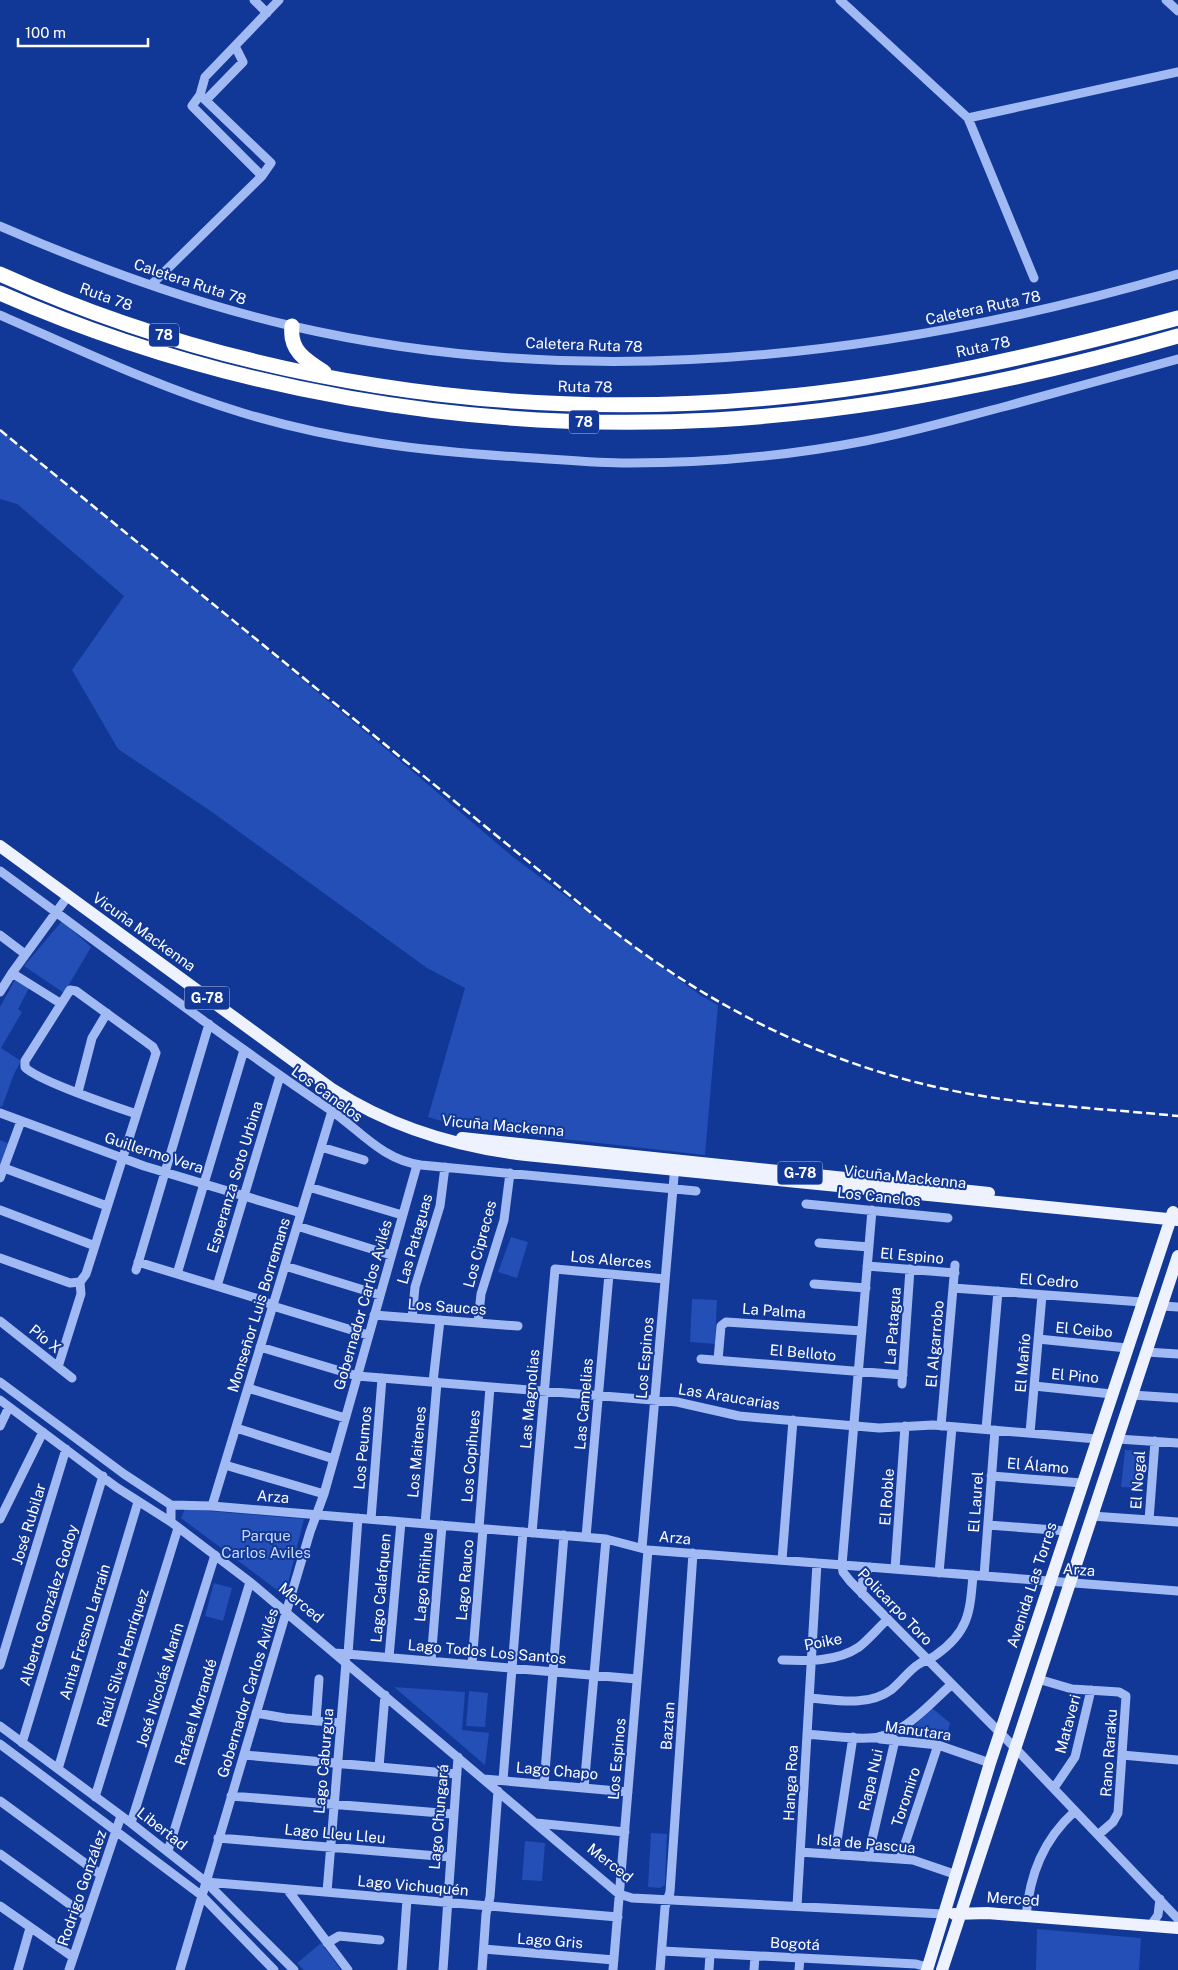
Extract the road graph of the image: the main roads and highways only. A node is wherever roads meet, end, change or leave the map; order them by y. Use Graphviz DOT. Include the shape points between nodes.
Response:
graph roads {
  1 [pos="0,274"];
  2 [pos="0,293"];
  3 [pos="1178,318"];
  4 [pos="292,326"];
  5 [pos="1178,336"];
  6 [pos="334,378"];
  7 [pos="0,846"];
  8 [pos="1175,1216"];
  9 [pos="1178,1256"];
  10 [pos="943,1914"];
  11 [pos="960,1914"];
  12 [pos="1178,1928"];
  13 [pos="927,1969"];
  14 [pos="942,1970"];
  1 -- 6 [label="highway, Ruta 78 / 78" via="82,308 159,334"];
  2 -- 5 [label="highway, 78" via="126,341 265,381 408,407 564,421 697,420 828,409 978,384"];
  3 -- 6 [label="highway, Ruta 78 / 78" via="955,371 839,390 725,402 621,405 517,401 430,393"];
  4 -- 6 [label="highway" via="292,342 300,356"];
  7 -- 8 [label="main road, Vicuña Mackenna / G-78" via="332,1089 374,1114 422,1134 506,1153 675,1165"];
  8 -- 10 [label="main road, Avenida Las Torres" via="1142,1302"];
  9 -- 11 [label="main road"];
  10 -- 11 [label="main road, Merced"];
  10 -- 13 [label="main road, Avenida Las Torres"];
  11 -- 12 [label="main road, Merced"];
  11 -- 14 [label="main road"];
}
